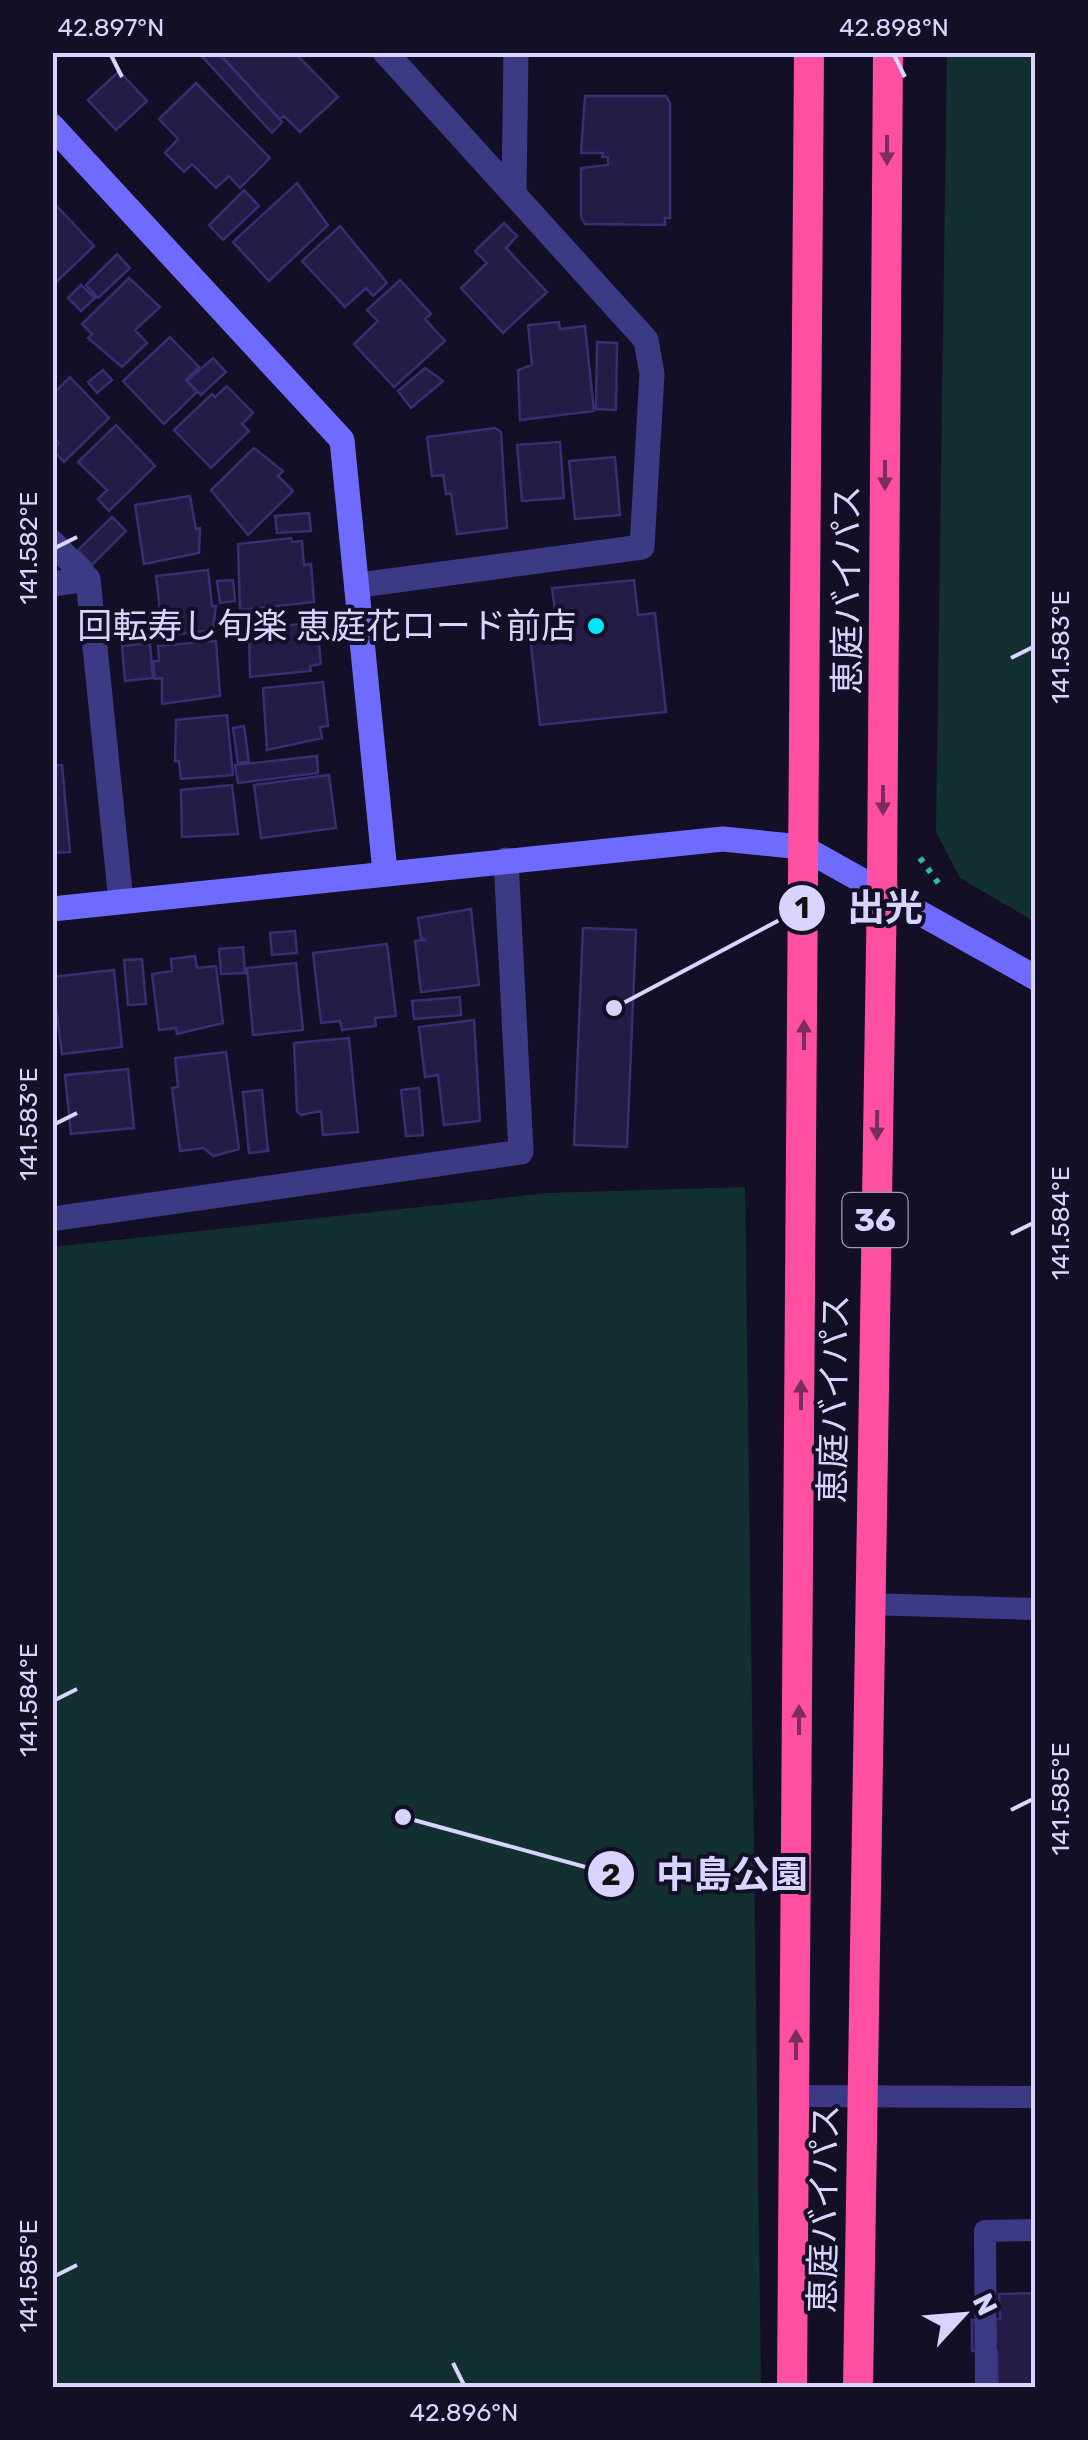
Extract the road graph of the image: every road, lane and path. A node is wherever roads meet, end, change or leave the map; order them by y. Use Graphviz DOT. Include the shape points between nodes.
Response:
graph roads {
  1 [pos="384,52"];
  2 [pos="516,52"];
  3 [pos="808,52"];
  4 [pos="888,52"];
  5 [pos="53,129"];
  6 [pos="514,190"];
  7 [pos="52,542"];
  8 [pos="88,579"];
  9 [pos="52,584"];
  10 [pos="360,585"];
  11 [pos="919,841"];
  12 [pos="802,848"];
  13 [pos="506,860"];
  14 [pos="386,872"];
  15 [pos="941,887"];
  16 [pos="882,888"];
  17 [pos="121,902"];
  18 [pos="52,909"];
  19 [pos="1036,978"];
  20 [pos="52,1219"];
  21 [pos="868,1604"];
  22 [pos="1036,1608"];
  23 [pos="796,2096"];
  24 [pos="864,2096"];
  25 [pos="1036,2097"];
  26 [pos="1036,2230"];
  27 [pos="792,2388"];
  28 [pos="858,2388"];
  29 [pos="986,2388"];
  1 -- 6 [label="street"];
  2 -- 6 [label="street"];
  3 -- 12 [label="highway, 恵庭バイパス / 36"];
  4 -- 16 [label="highway, 恵庭バイパス / 36, one-way"];
  5 -- 10 [label="street" via="342,440"];
  6 -- 10 [label="street" via="646,340 652,374 642,546"];
  7 -- 8 [label="street"];
  8 -- 9 [label="street"];
  8 -- 17 [label="street"];
  10 -- 14 [label="street"];
  11 -- 15 [label="path" via="920,859"];
  12 -- 13 [label="street" via="724,839"];
  12 -- 16 [label="street"];
  23 -- 12 [label="highway, 恵庭バイパス / 36, one-way"];
  13 -- 14 [label="street"];
  13 -- 20 [label="street" via="521,1152"];
  14 -- 17 [label="street"];
  16 -- 19 [label="street"];
  16 -- 21 [label="highway, 恵庭バイパス / 36, one-way"];
  17 -- 18 [label="street"];
  21 -- 22 [label="lane"];
  21 -- 24 [label="highway, 恵庭バイパス / 36"];
  23 -- 24 [label="lane"];
  23 -- 27 [label="highway, 恵庭バイパス / 36"];
  24 -- 25 [label="lane"];
  24 -- 28 [label="highway, 恵庭バイパス / 36"];
  26 -- 29 [label="lane" via="986,2231"];
}
